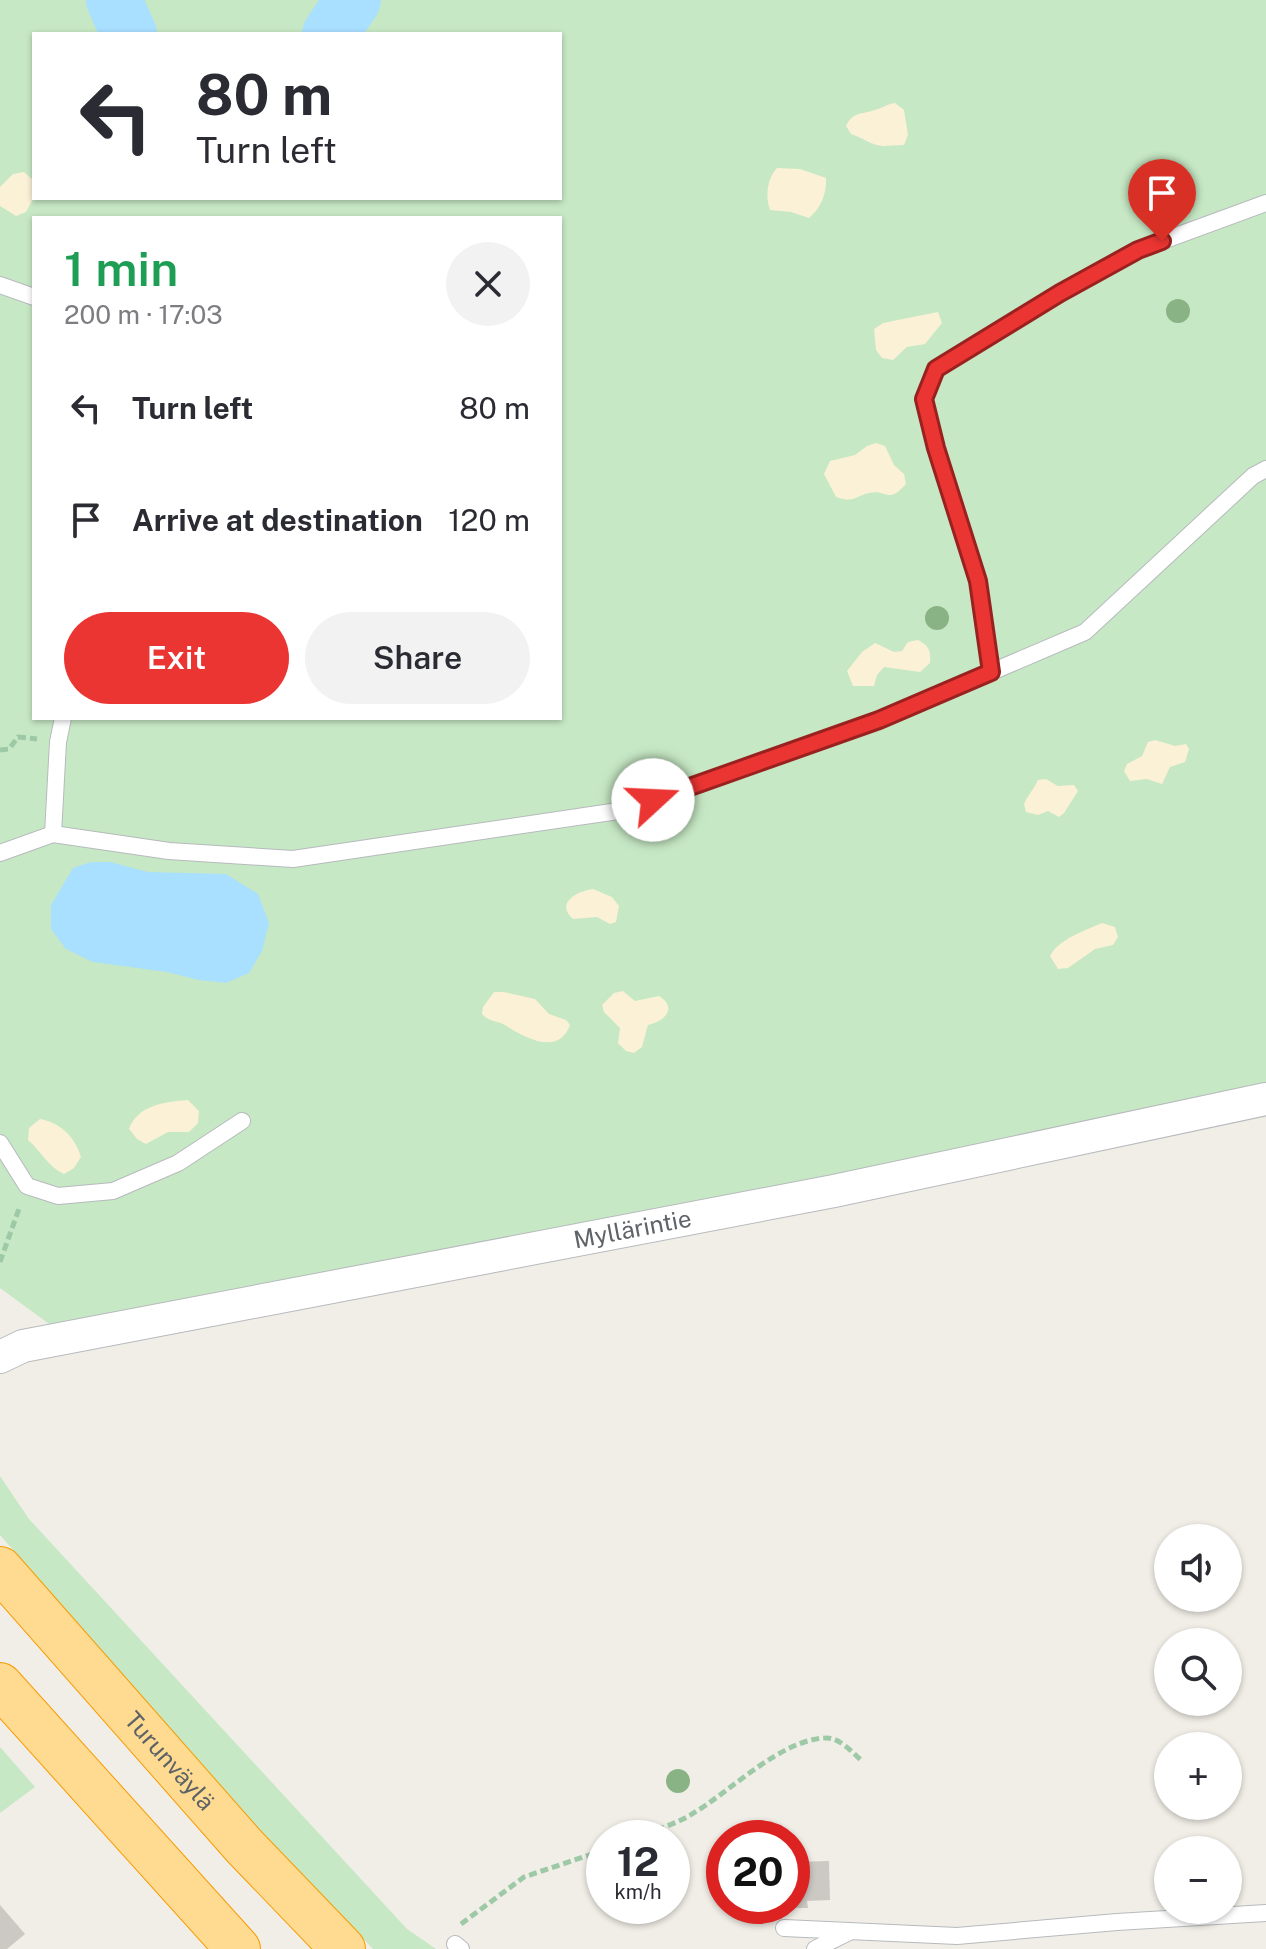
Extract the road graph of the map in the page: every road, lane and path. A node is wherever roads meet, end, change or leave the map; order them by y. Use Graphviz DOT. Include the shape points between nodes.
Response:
graph roads {
  1 [pos="1266,203"];
  2 [pos="0,285"];
  3 [pos="32,296"];
  4 [pos="1266,469"];
  5 [pos="991,672"];
  6 [pos="63,720"];
  7 [pos="18,737"];
  8 [pos="0,750"];
  9 [pos="53,834"];
  10 [pos="0,853"];
  11 [pos="1266,1099"];
  12 [pos="242,1121"];
  13 [pos="0,1143"];
  14 [pos="27,1186"];
  15 [pos="0,1262"];
  16 [pos="0,1357"];
  17 [pos="0,1569"];
  18 [pos="0,1685"];
  19 [pos="862,1761"];
  20 [pos="679,1820"];
  21 [pos="586,1856"];
  22 [pos="1266,1913"];
  23 [pos="784,1928"];
  24 [pos="851,1931"];
  25 [pos="458,1946"];
  26 [pos="238,1949"];
  27 [pos="343,1949"];
  28 [pos="815,1949"];
  1 -- 5 [label="lane" via="1138,250 936,369 924,399 978,581"];
  2 -- 3 [label="lane"];
  4 -- 5 [label="lane" via="1085,632"];
  5 -- 9 [label="lane" via="879,720 625,810 293,859 169,851"];
  6 -- 9 [label="lane"];
  7 -- 8 [label="path" via="9,749"];
  9 -- 10 [label="lane"];
  11 -- 16 [label="street, Myllärintie" via="834,1191 23,1346"];
  12 -- 14 [label="lane" via="178,1163 113,1191 58,1196"];
  13 -- 14 [label="lane"];
  14 -- 15 [label="path"];
  17 -- 27 [label="highway, Turunväylä" via="244,1846"];
  18 -- 26 [label="highway"];
  19 -- 20 [label="path" via="830,1737 801,1743"];
  21 -- 25 [label="path" via="524,1877 462,1923"];
  22 -- 24 [label="lane" via="957,1936"];
  23 -- 24 [label="lane"];
  24 -- 28 [label="lane"];
}
